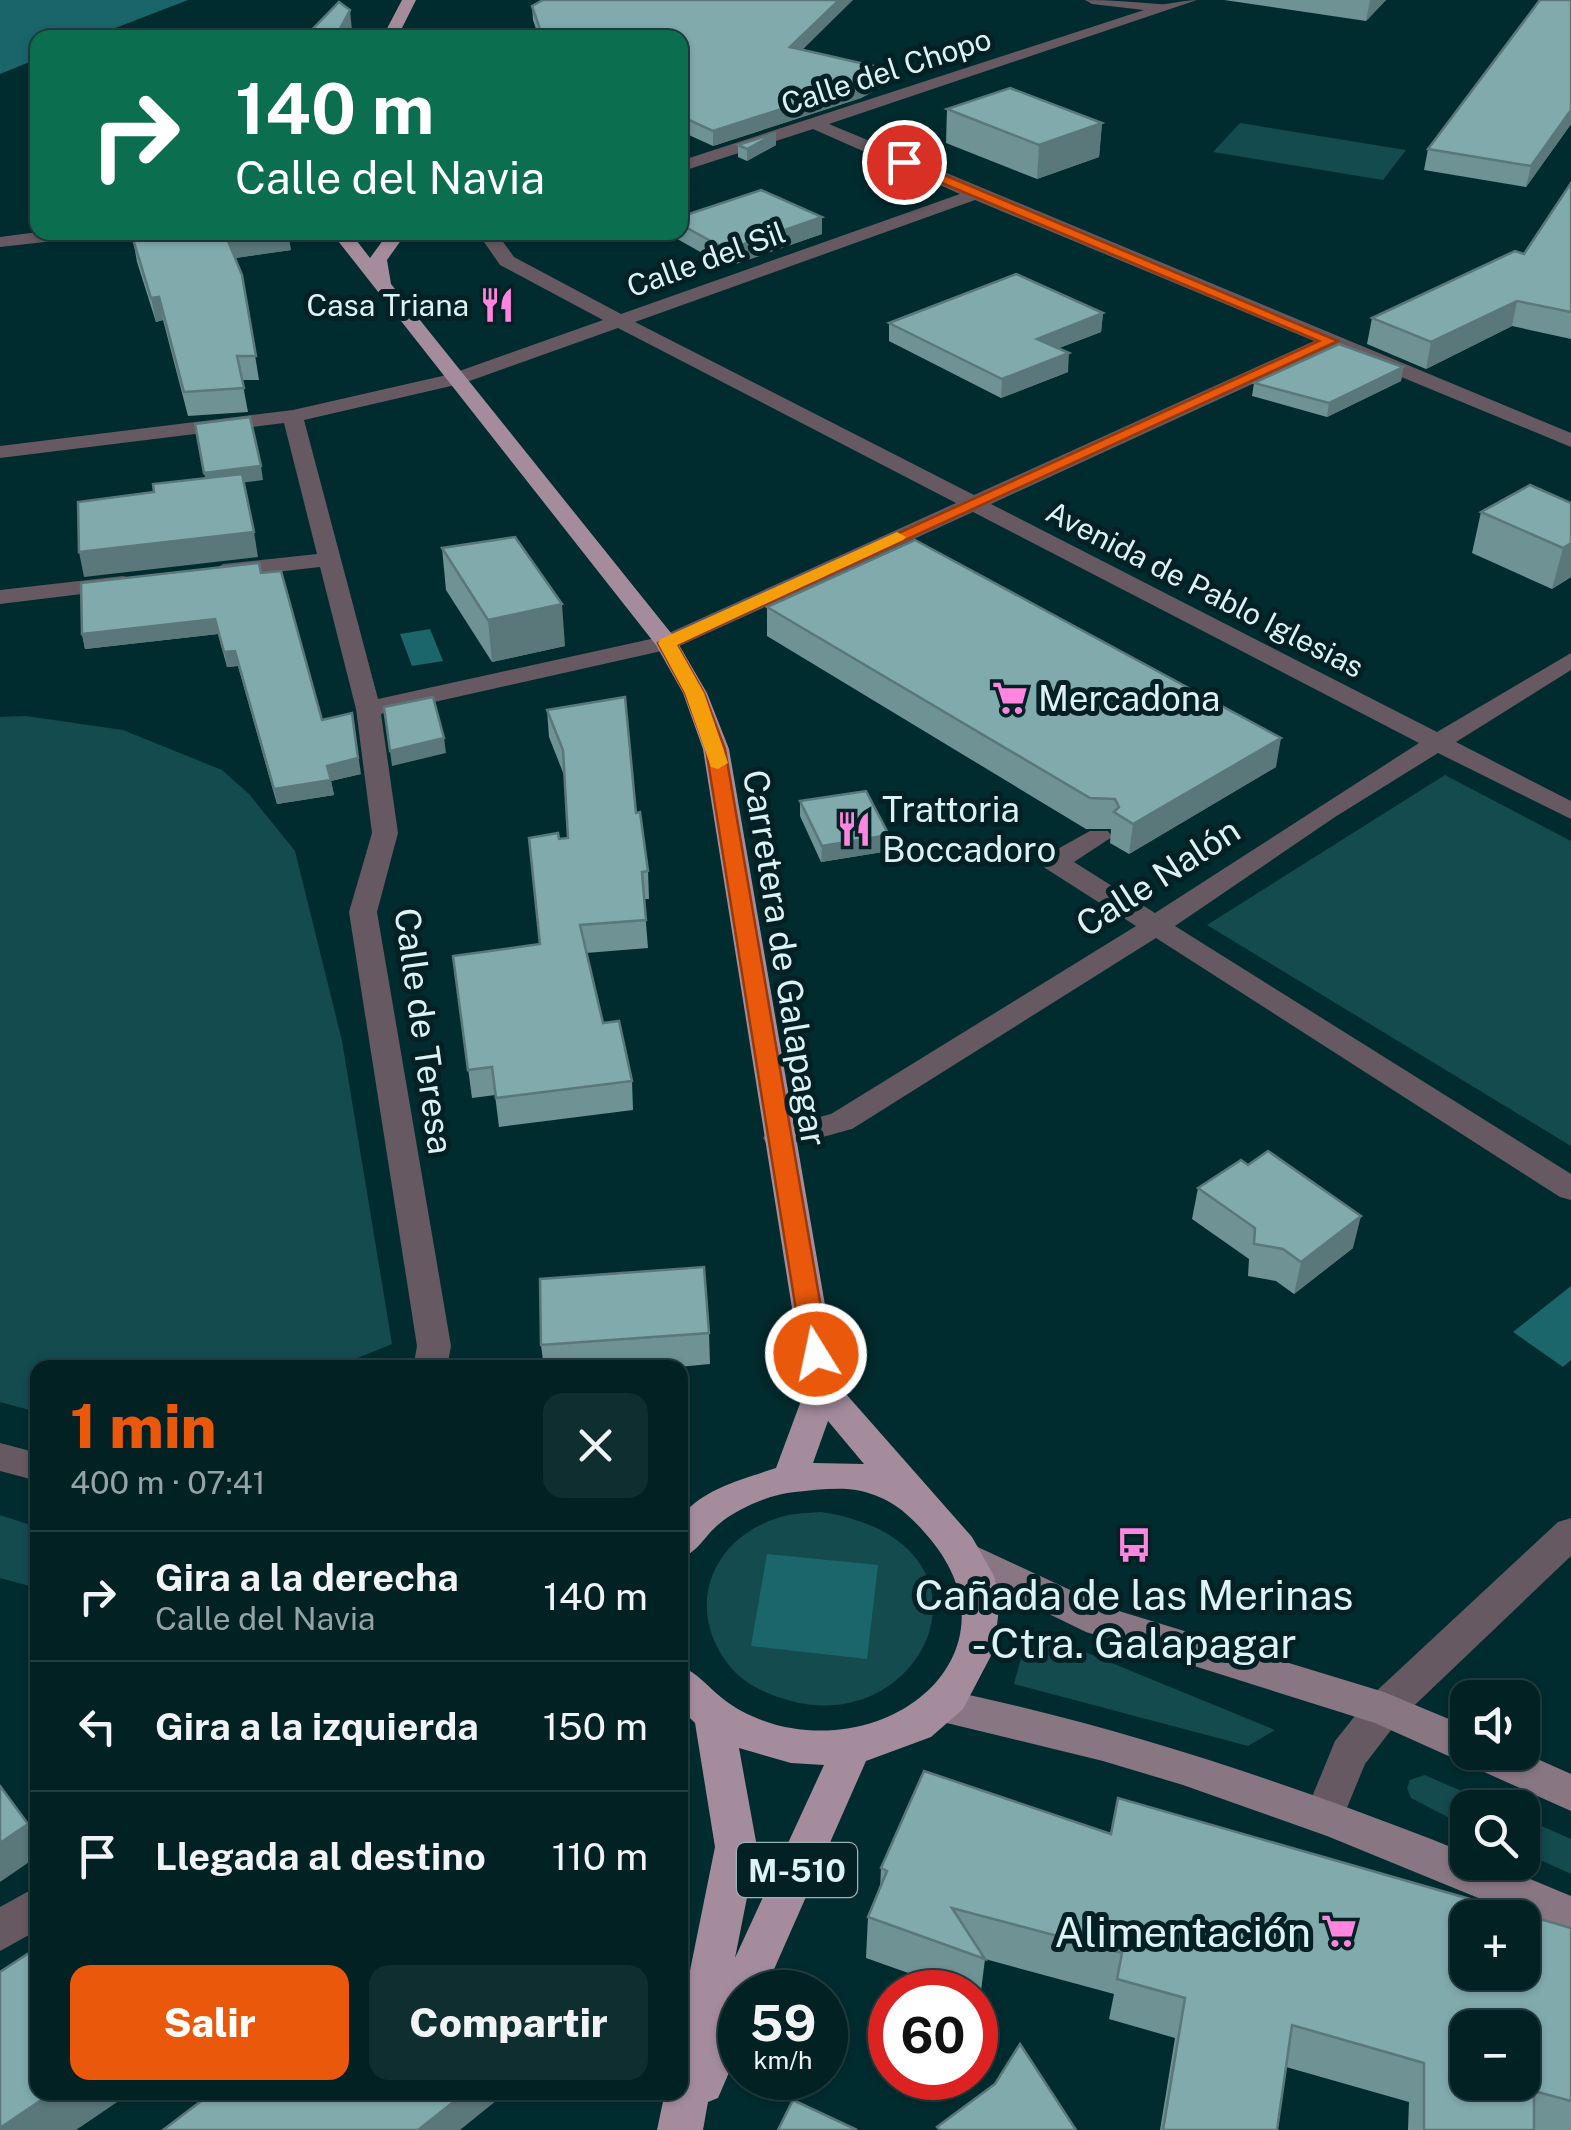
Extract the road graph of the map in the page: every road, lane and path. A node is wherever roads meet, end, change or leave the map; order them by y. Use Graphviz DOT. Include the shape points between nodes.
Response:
graph roads {
  1 [pos="409,0"];
  2 [pos="1092,0"];
  3 [pos="1190,0"];
  4 [pos="1166,8"];
  5 [pos="393,30"];
  6 [pos="814,123"];
  7 [pos="688,165"];
  8 [pos="975,194"];
  9 [pos="30,239"];
  10 [pos="347,240"];
  11 [pos="392,240"];
  12 [pos="491,240"];
  13 [pos="0,242"];
  14 [pos="383,283"];
  15 [pos="619,322"];
  16 [pos="1331,341"];
  17 [pos="457,379"];
  18 [pos="293,416"];
  19 [pos="1571,441"];
  20 [pos="0,452"];
  21 [pos="970,503"];
  22 [pos="329,559"];
  23 [pos="194,575"];
  24 [pos="155,579"];
  25 [pos="0,598"];
  26 [pos="667,643"];
  27 [pos="1571,660"];
  28 [pos="368,709"];
  29 [pos="1437,742"];
  30 [pos="1571,811"];
  31 [pos="1099,836"];
  32 [pos="1154,927"];
  33 [pos="779,1138"];
  34 [pos="1571,1190"];
  35 [pos="431,1360"];
  36 [pos="822,1390"];
  37 [pos="0,1457"];
  38 [pos="30,1465"];
  39 [pos="790,1478"];
  40 [pos="911,1493"];
  41 [pos="693,1516"];
  42 [pos="1571,1533"];
  43 [pos="967,1557"];
  44 [pos="688,1691"];
  45 [pos="940,1706"];
  46 [pos="1384,1709"];
  47 [pos="714,1718"];
  48 [pos="1450,1738"];
  49 [pos="852,1748"];
  50 [pos="1522,1770"];
  51 [pos="1571,1792"];
  52 [pos="1325,1814"];
  53 [pos="30,1911"];
  54 [pos="1571,1916"];
  55 [pos="0,1931"];
  56 [pos="752,1970"];
  57 [pos="718,2046"];
  58 [pos="688,2090"];
  59 [pos="686,2100"];
  60 [pos="680,2130"];
  1 -- 5 [label="main road"];
  2 -- 4 [label="street, Calle del Chopo"];
  3 -- 4 [label="street, Calle del Chopo"];
  4 -- 6 [label="street, Calle del Chopo"];
  6 -- 7 [label="street, Calle del Chopo"];
  6 -- 8 [label="street"];
  8 -- 15 [label="street, Calle del Sil"];
  8 -- 16 [label="street"];
  9 -- 13 [label="street"];
  10 -- 14 [label="main road, Carretera de Galapagar"];
  11 -- 14 [label="main road" via="378,260"];
  12 -- 15 [label="street, Avenida de Pablo Iglesias" via="507,262"];
  14 -- 17 [label="main road, Carretera de Galapagar"];
  15 -- 17 [label="street, Calle del Sil"];
  15 -- 21 [label="street, Avenida de Pablo Iglesias"];
  16 -- 19 [label="street"];
  16 -- 21 [label="street"];
  17 -- 18 [label="street, Calle del Sil"];
  17 -- 26 [label="main road, Carretera de Galapagar"];
  18 -- 20 [label="street, Calle del Sil"];
  18 -- 22 [label="street, Calle de Teresa"];
  21 -- 26 [label="street"];
  21 -- 29 [label="street, Avenida de Pablo Iglesias"];
  22 -- 23 [label="street"];
  22 -- 28 [label="street, Calle de Teresa"];
  24 -- 25 [label="street"];
  26 -- 28 [label="street"];
  26 -- 33 [label="main road, Carretera de Galapagar" via="716,749"];
  27 -- 29 [label="street, Calle Nalón"];
  28 -- 35 [label="street, Calle de Teresa" via="385,833 363,912"];
  29 -- 30 [label="street, Avenida de Pablo Iglesias"];
  29 -- 32 [label="street, Calle Nalón"];
  31 -- 32 [label="street" via="1046,856"];
  32 -- 33 [label="street, Calle Nalón" via="842,1122"];
  32 -- 34 [label="street"];
  33 -- 36 [label="main road, Carretera de Galapagar"];
  36 -- 39 [label="main road"];
  36 -- 40 [label="main road"];
  37 -- 38 [label="street"];
  39 -- 40 [label="main road" via="854,1475"];
  39 -- 41 [label="main road"];
  40 -- 43 [label="main road"];
  42 -- 46 [label="street"];
  43 -- 45 [label="main road" via="980,1594 981,1634 966,1672"];
  43 -- 46 [label="street" via="1099,1622"];
  44 -- 47 [label="main road"];
  45 -- 49 [label="main road" via="900,1732"];
  45 -- 52 [label="street" via="1038,1724"];
  46 -- 48 [label="street"];
  46 -- 52 [label="street" via="1349,1754"];
  47 -- 49 [label="main road" via="756,1740 803,1750"];
  47 -- 58 [label="main road, M-510" via="736,1847"];
  49 -- 56 [label="main road, M-510"];
  50 -- 51 [label="street"];
  52 -- 54 [label="street"];
  53 -- 55 [label="street"];
  57 -- 60 [label="main road, M-510"];
  59 -- 60 [label="main road, M-510"];
}
